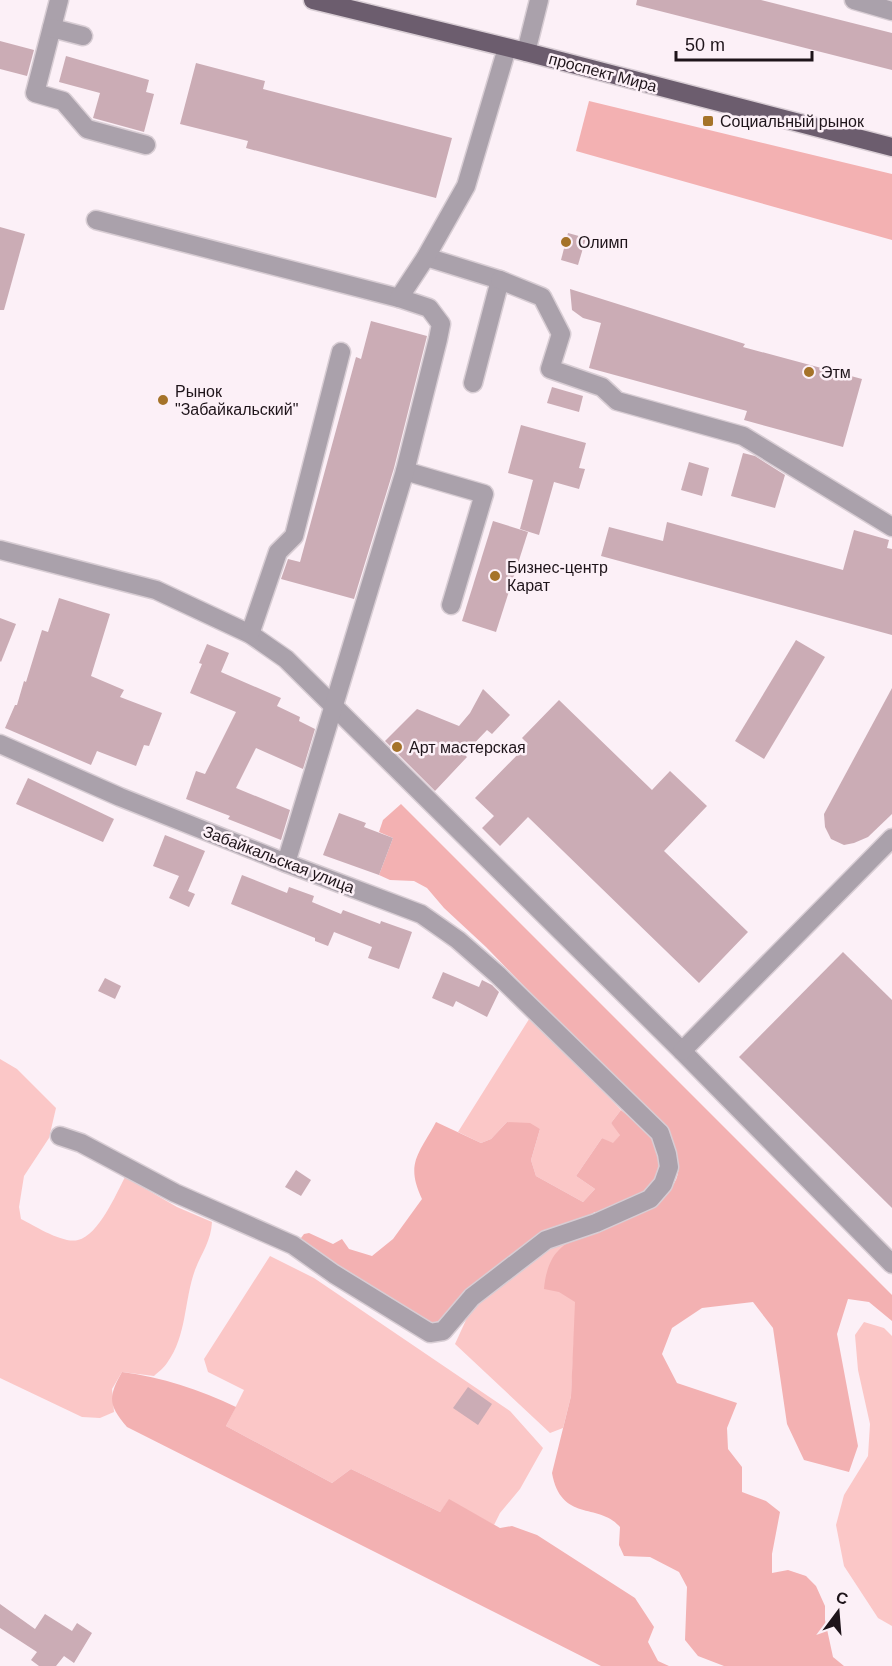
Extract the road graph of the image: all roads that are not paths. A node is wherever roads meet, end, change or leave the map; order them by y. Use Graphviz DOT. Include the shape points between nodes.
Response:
graph roads {
  1 [pos="59,0"];
  2 [pos="313,0"];
  3 [pos="538,0"];
  4 [pos="854,0"];
  5 [pos="892,11"];
  6 [pos="52,28"];
  7 [pos="82,36"];
  8 [pos="507,48"];
  9 [pos="526,52"];
  10 [pos="146,145"];
  11 [pos="892,147"];
  12 [pos="96,220"];
  13 [pos="426,257"];
  14 [pos="500,280"];
  15 [pos="399,298"];
  16 [pos="341,352"];
  17 [pos="473,383"];
  18 [pos="405,471"];
  19 [pos="892,527"];
  20 [pos="0,550"];
  21 [pos="451,605"];
  22 [pos="250,634"];
  23 [pos="334,708"];
  24 [pos="0,744"];
  25 [pos="892,838"];
  26 [pos="286,863"];
  27 [pos="682,1051"];
  28 [pos="60,1136"];
  29 [pos="892,1263"];
  1 -- 6 [label="street"];
  2 -- 8 [label="main road, проспект Мира"];
  3 -- 9 [label="street"];
  4 -- 5 [label="street"];
  6 -- 7 [label="street"];
  6 -- 10 [label="street" via="35,93 63,101 87,129"];
  8 -- 9 [label="main road, проспект Мира"];
  8 -- 13 [label="street" via="466,186"];
  9 -- 11 [label="main road, проспект Мира"];
  12 -- 15 [label="street"];
  13 -- 14 [label="street"];
  13 -- 15 [label="street"];
  14 -- 17 [label="street"];
  14 -- 19 [label="street" via="542,297 561,334 550,369 602,387 617,401 743,436"];
  15 -- 18 [label="street" via="429,308 441,324"];
  16 -- 22 [label="street" via="294,536 278,552"];
  18 -- 21 [label="street" via="484,494"];
  18 -- 23 [label="street"];
  20 -- 22 [label="street" via="156,590"];
  22 -- 23 [label="street" via="286,659"];
  23 -- 26 [label="street"];
  23 -- 27 [label="street"];
  24 -- 26 [label="street, Забайкальская улица"];
  25 -- 27 [label="street"];
  26 -- 28 [label="street, Забайкальская улица" via="421,914 458,940 660,1132 669,1167 663,1184 650,1199 546,1240 472,1297 443,1331 430,1333 293,1245"];
  27 -- 29 [label="street"];
}
